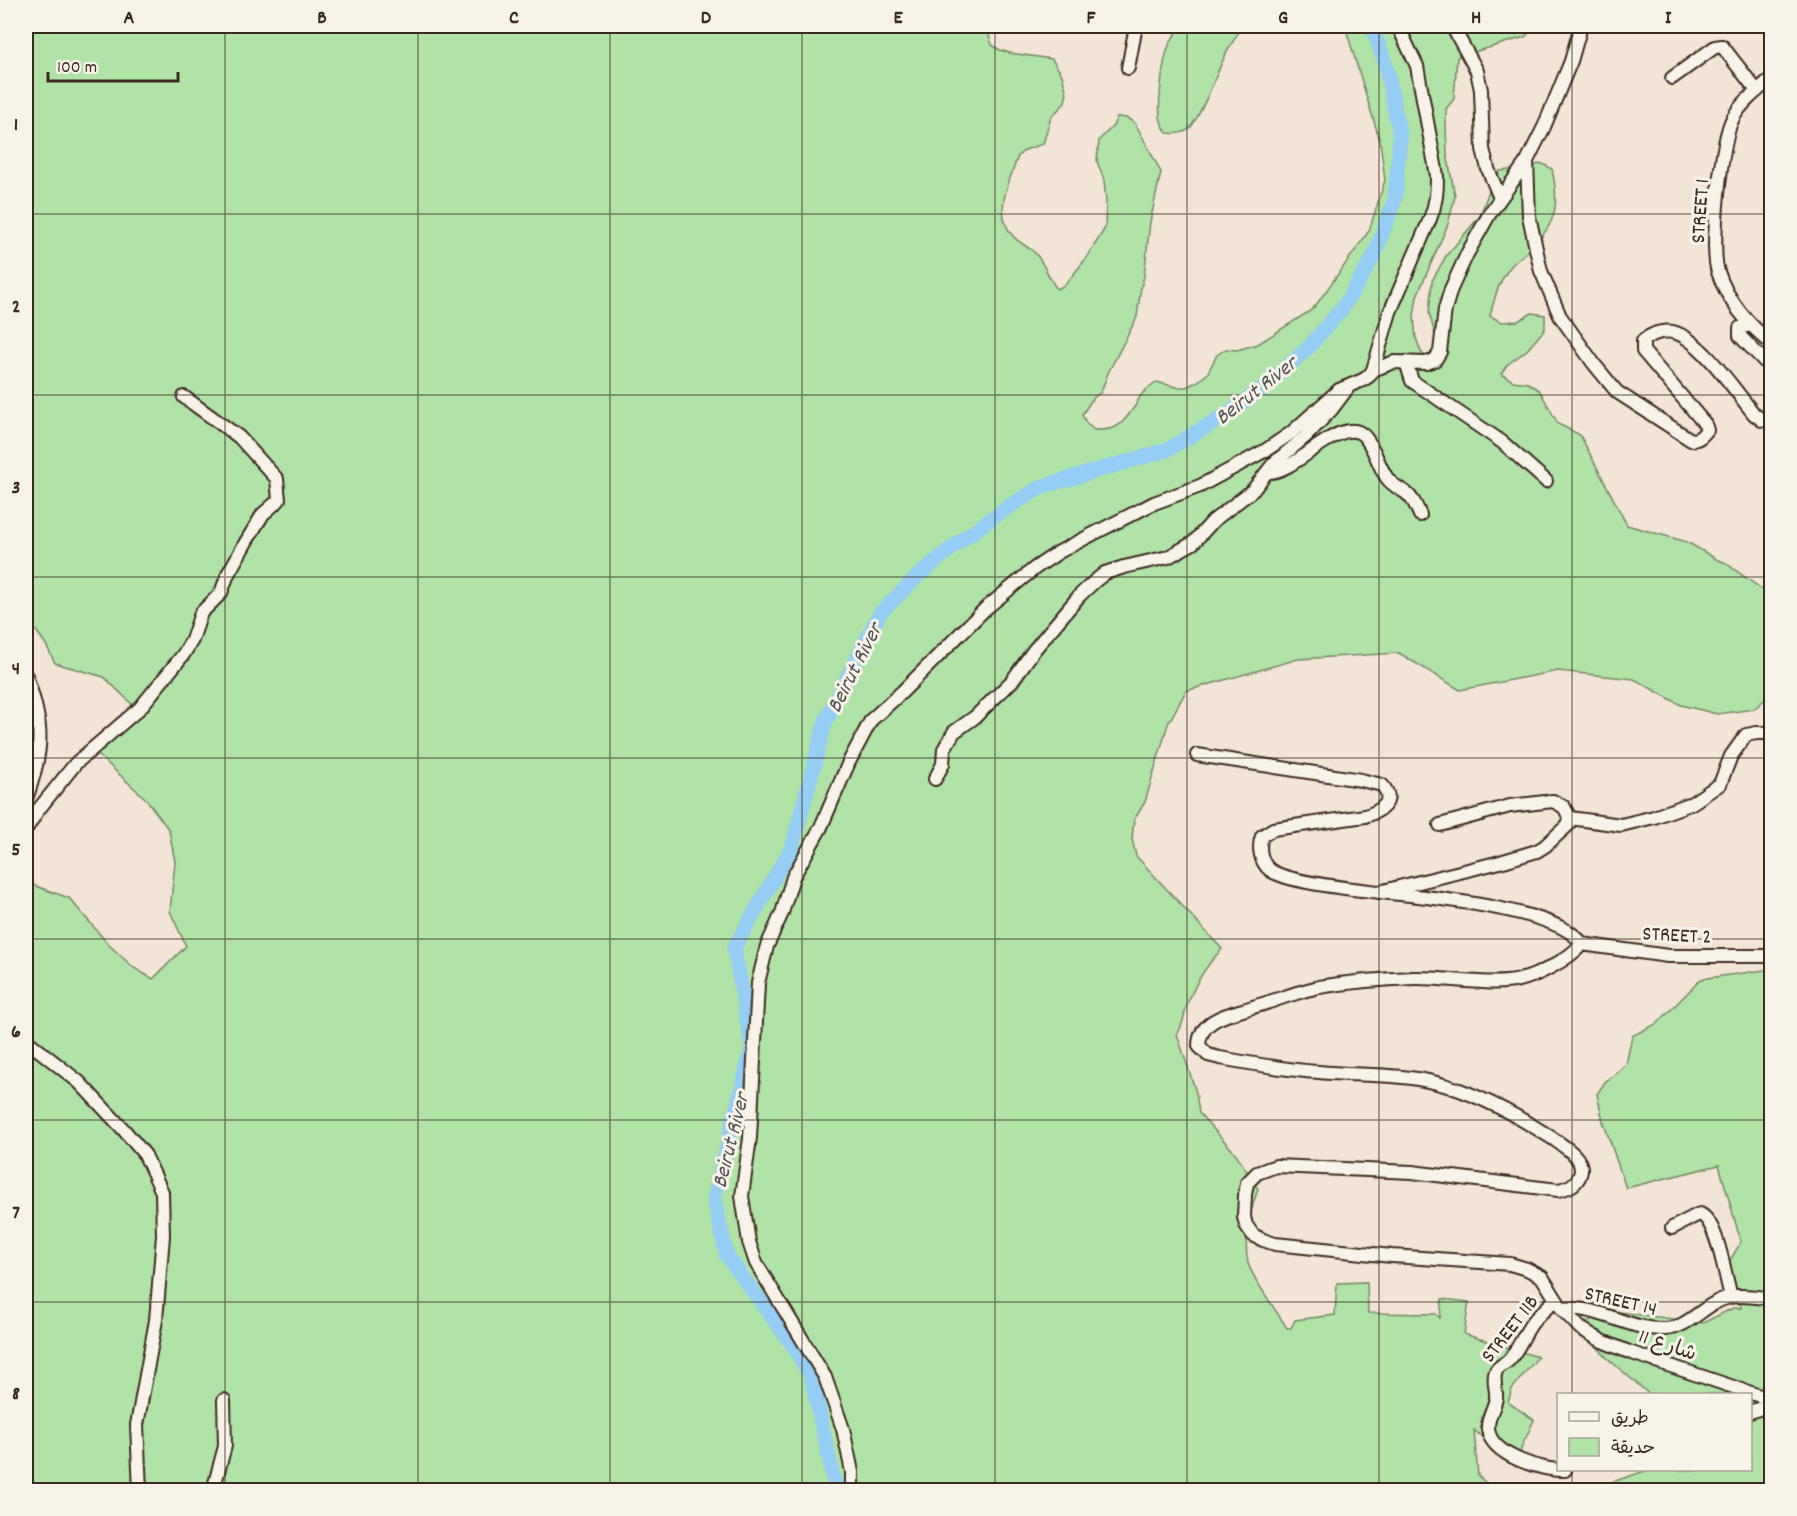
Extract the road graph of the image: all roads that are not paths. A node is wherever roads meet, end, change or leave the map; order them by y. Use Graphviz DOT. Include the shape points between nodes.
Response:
graph roads {
  1 [pos="1136,26"];
  2 [pos="1398,26"];
  3 [pos="1452,26"];
  4 [pos="1581,26"];
  5 [pos="1128,68"];
  6 [pos="1672,78"];
  7 [pos="1772,78"];
  8 [pos="1757,91"];
  9 [pos="1527,161"];
  10 [pos="1500,198"];
  11 [pos="1749,325"];
  12 [pos="1772,344"];
  13 [pos="1406,362"];
  14 [pos="1772,369"];
  15 [pos="1373,370"];
  16 [pos="1349,385"];
  17 [pos="184,397"];
  18 [pos="1772,422"];
  19 [pos="1268,472"];
  20 [pos="1546,481"];
  21 [pos="1420,515"];
  22 [pos="26,676"];
  23 [pos="1772,733"];
  24 [pos="1197,755"];
  25 [pos="935,779"];
  26 [pos="26,799"];
  27 [pos="1570,818"];
  28 [pos="1440,825"];
  29 [pos="26,829"];
  30 [pos="1379,892"];
  31 [pos="1582,944"];
  32 [pos="1772,956"];
  33 [pos="26,1040"];
  34 [pos="1672,1228"];
  35 [pos="1731,1296"];
  36 [pos="1772,1298"];
  37 [pos="1558,1305"];
  38 [pos="1747,1393"];
  39 [pos="1752,1395"];
  40 [pos="224,1400"];
  41 [pos="1772,1402"];
  42 [pos="1752,1411"];
  43 [pos="1557,1470"];
  44 [pos="140,1491"];
  45 [pos="210,1491"];
  46 [pos="852,1491"];
  1 -- 5 [label="street"];
  2 -- 15 [label="street" via="1417,66 1437,191 1430,219 1390,312"];
  3 -- 10 [label="street" via="1477,71 1482,90 1483,149"];
  4 -- 9 [label="street" via="1571,61"];
  6 -- 8 [label="street" via="1722,46"];
  7 -- 8 [label="street, STREET 1"];
  8 -- 11 [label="street, STREET 1" via="1733,118 1725,141 1715,249 1723,284"];
  9 -- 10 [label="street"];
  9 -- 18 [label="street" via="1529,216 1551,297 1569,329 1617,392 1669,428 1698,440 1707,430 1705,424 1643,351 1642,341 1649,335 1674,332 1706,354 1754,414"];
  10 -- 13 [label="street" via="1451,289 1435,360"];
  11 -- 12 [label="street, STREET 1"];
  11 -- 14 [label="street" via="1740,328 1740,336"];
  13 -- 15 [label="street"];
  13 -- 20 [label="street" via="1412,381 1502,442"];
  15 -- 16 [label="street" via="1363,381"];
  16 -- 19 [label="street" via="1332,409"];
  16 -- 46 [label="street" via="1266,450 1200,486 1154,503 1059,552 1004,591 871,720 793,877 767,946 758,983 750,1138 742,1196 756,1263 825,1377 843,1429"];
  17 -- 29 [label="street" via="239,436 277,478 279,500 263,514 221,593 201,613 183,655 140,708 76,763"];
  19 -- 21 [label="street" via="1284,470 1344,430 1358,431 1389,481 1414,501"];
  19 -- 25 [label="street" via="1253,490 1184,549 1168,557 1105,573 1095,581 1012,681 948,739 944,764"];
  22 -- 26 [label="street" via="36,704 40,736 36,769"];
  23 -- 27 [label="street" via="1746,735 1731,756 1720,784 1692,803 1621,825"];
  24 -- 30 [label="street" via="1382,785 1386,803 1377,813 1273,829 1262,836 1260,848 1266,866 1278,874"];
  27 -- 28 [label="street" via="1564,807 1553,801 1510,806"];
  27 -- 30 [label="street" via="1568,825 1537,850"];
  30 -- 31 [label="street" via="1517,913 1553,923 1577,936"];
  31 -- 32 [label="street, STREET 2" via="1668,956"];
  31 -- 37 [label="street, شارع 11" via="1574,953 1518,981 1413,978 1317,988 1227,1015 1204,1027 1199,1036 1199,1046 1208,1055 1220,1058 1281,1068 1439,1083 1524,1120 1568,1149 1577,1159 1581,1173 1575,1183 1558,1190 1412,1172 1276,1166 1257,1173 1247,1183 1243,1208 1246,1225 1253,1235 1275,1244 1510,1264 1527,1269 1542,1278"];
  33 -- 44 [label="street" via="79,1082 124,1130 145,1155 162,1192 163,1236 156,1320 137,1425"];
  34 -- 35 [label="street" via="1697,1215 1706,1216"];
  35 -- 36 [label="street, STREET 14"];
  35 -- 37 [label="street, STREET 14" via="1669,1329 1655,1330"];
  37 -- 38 [label="street, شارع 11" via="1580,1328 1611,1345"];
  37 -- 43 [label="street, STREET 11B" via="1532,1323 1511,1358 1495,1372 1497,1393 1488,1427 1493,1442 1504,1452"];
  39 -- 41 [label="street, شارع 11"];
  40 -- 45 [label="street" via="225,1446"];
  41 -- 42 [label="street"];
}
